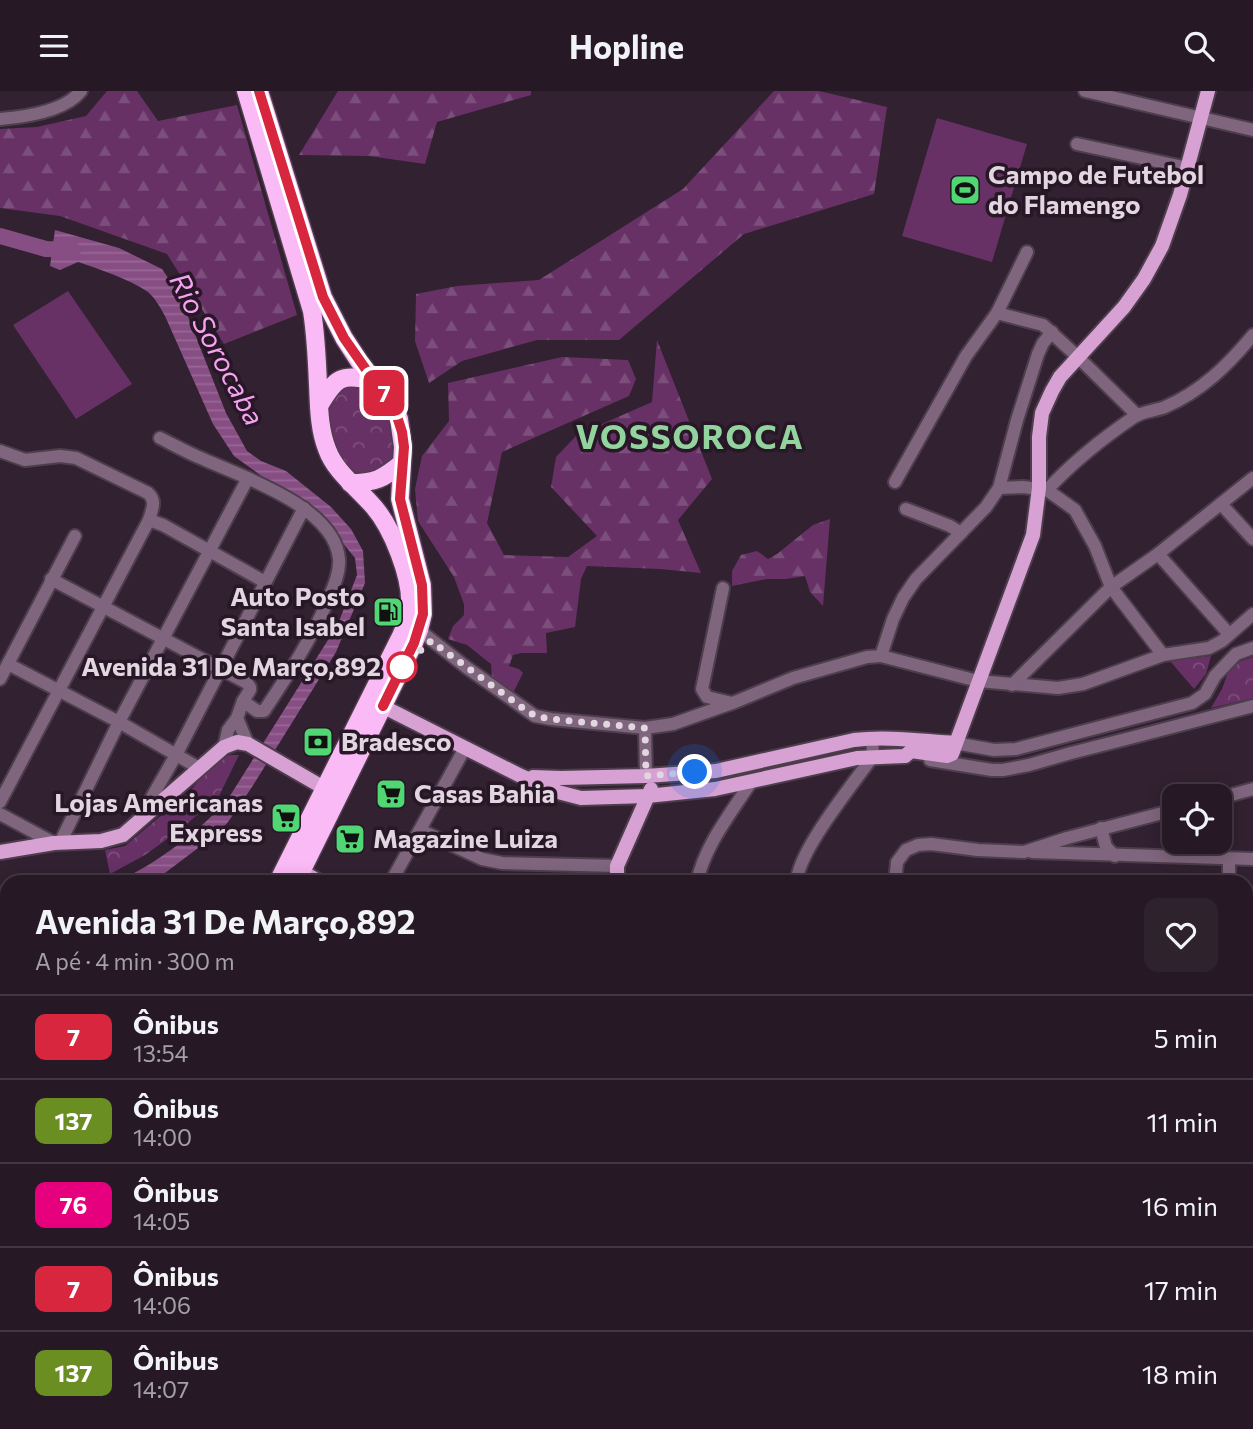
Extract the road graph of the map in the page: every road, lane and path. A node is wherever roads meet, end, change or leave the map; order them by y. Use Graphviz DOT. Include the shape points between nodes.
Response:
graph roads {
  1 [pos="81,91"];
  2 [pos="246,91"];
  3 [pos="259,91"];
  4 [pos="1085,91"];
  5 [pos="1208,91"];
  6 [pos="1100,93"];
  7 [pos="1201,117"];
  8 [pos="0,119"];
  9 [pos="1253,129"];
  10 [pos="1077,144"];
  11 [pos="1188,168"];
  12 [pos="1027,251"];
  13 [pos="997,313"];
  14 [pos="1052,333"];
  15 [pos="1253,335"];
  16 [pos="1079,358"];
  17 [pos="374,381"];
  18 [pos="319,405"];
  19 [pos="1137,415"];
  20 [pos="160,438"];
  21 [pos="0,451"];
  22 [pos="402,463"];
  23 [pos="248,478"];
  24 [pos="1253,478"];
  25 [pos="895,482"];
  26 [pos="351,483"];
  27 [pos="999,488"];
  28 [pos="1043,489"];
  29 [pos="1221,504"];
  30 [pos="304,508"];
  31 [pos="906,509"];
  32 [pos="149,520"];
  33 [pos="961,533"];
  34 [pos="75,536"];
  35 [pos="1253,539"];
  36 [pos="209,552"];
  37 [pos="1158,554"];
  38 [pos="51,579"];
  39 [pos="265,582"];
  40 [pos="1111,587"];
  41 [pos="723,588"];
  42 [pos="104,606"];
  43 [pos="1253,614"];
  44 [pos="419,630"];
  45 [pos="1229,633"];
  46 [pos="164,638"];
  47 [pos="1253,648"];
  48 [pos="1163,655"];
  49 [pos="881,656"];
  50 [pos="8,664"];
  51 [pos="221,668"];
  52 [pos="1215,676"];
  53 [pos="0,679"];
  54 [pos="978,681"];
  55 [pos="1012,685"];
  56 [pos="59,691"];
  57 [pos="243,701"];
  58 [pos="376,703"];
  59 [pos="732,703"];
  60 [pos="1253,706"];
  61 [pos="237,718"];
  62 [pos="1132,718"];
  63 [pos="119,723"];
  64 [pos="645,728"];
  65 [pos="872,738"];
  66 [pos="1130,739"];
  67 [pos="853,740"];
  68 [pos="955,743"];
  69 [pos="250,745"];
  70 [pos="224,747"];
  71 [pos="465,748"];
  72 [pos="176,755"];
  73 [pos="873,756"];
  74 [pos="905,756"];
  75 [pos="857,758"];
  76 [pos="754,765"];
  77 [pos="199,768"];
  78 [pos="522,776"];
  79 [pos="646,776"];
  80 [pos="334,780"];
  81 [pos="855,781"];
  82 [pos="751,782"];
  83 [pos="1253,789"];
  84 [pos="1232,795"];
  85 [pos="647,796"];
  86 [pos="0,802"];
  87 [pos="1162,813"];
  88 [pos="0,814"];
  89 [pos="147,815"];
  90 [pos="1101,828"];
  91 [pos="420,830"];
  92 [pos="57,843"];
  93 [pos="0,852"];
  94 [pos="1024,852"];
  95 [pos="1115,856"];
  96 [pos="1229,859"];
  97 [pos="1253,859"];
  98 [pos="617,866"];
  99 [pos="295,871"];
  100 [pos="395,875"];
  101 [pos="617,875"];
  102 [pos="698,875"];
  103 [pos="797,875"];
  104 [pos="896,875"];
  105 [pos="1229,875"];
  1 -- 8 [label="street" via="59,107"];
  2 -- 18 [label="highway" via="312,311"];
  3 -- 17 [label="highway" via="323,297"];
  4 -- 6 [label="street"];
  5 -- 7 [label="main road"];
  6 -- 7 [label="street"];
  7 -- 9 [label="street"];
  7 -- 11 [label="main road"];
  10 -- 11 [label="street"];
  11 -- 16 [label="main road" via="1172,221 1144,279"];
  12 -- 13 [label="street"];
  13 -- 14 [label="street" via="1043,324"];
  13 -- 25 [label="street" via="966,356"];
  14 -- 16 [label="street"];
  14 -- 27 [label="street" via="1038,354"];
  15 -- 19 [label="street" via="1197,391"];
  16 -- 19 [label="street"];
  16 -- 28 [label="main road" via="1060,377 1042,413"];
  17 -- 18 [label="highway" via="356,376 338,380"];
  17 -- 22 [label="highway" via="399,419"];
  18 -- 26 [label="highway" via="328,452"];
  19 -- 28 [label="street"];
  20 -- 23 [label="street"];
  21 -- 32 [label="street" via="25,460 76,458 148,492 155,502"];
  22 -- 26 [label="highway" via="377,481"];
  22 -- 44 [label="highway" via="400,499 422,585"];
  23 -- 30 [label="street"];
  23 -- 36 [label="street"];
  24 -- 29 [label="street"];
  26 -- 58 [label="highway" via="386,525 410,595 401,636"];
  27 -- 28 [label="street"];
  27 -- 33 [label="street"];
  28 -- 40 [label="street" via="1075,510"];
  28 -- 54 [label="main road" via="1033,535"];
  29 -- 35 [label="street"];
  29 -- 37 [label="street"];
  30 -- 39 [label="street"];
  30 -- 57 [label="street" via="337,546 335,583 299,657 264,711"];
  31 -- 33 [label="street"];
  32 -- 36 [label="street"];
  32 -- 42 [label="street"];
  33 -- 49 [label="street" via="903,598"];
  34 -- 38 [label="street"];
  36 -- 39 [label="street"];
  36 -- 46 [label="street"];
  37 -- 40 [label="street"];
  37 -- 45 [label="street"];
  38 -- 42 [label="street"];
  38 -- 50 [label="street"];
  39 -- 51 [label="street"];
  40 -- 48 [label="street"];
  40 -- 55 [label="street"];
  41 -- 59 [label="street" via="702,689 707,697"];
  42 -- 46 [label="street"];
  42 -- 56 [label="street"];
  43 -- 45 [label="street"];
  44 -- 58 [label="highway"];
  44 -- 64 [label="street" via="535,716"];
  45 -- 48 [label="street" via="1209,648"];
  45 -- 52 [label="street"];
  46 -- 51 [label="street"];
  46 -- 63 [label="street"];
  47 -- 52 [label="street" via="1236,654"];
  48 -- 55 [label="street" via="1083,684 1058,688"];
  49 -- 54 [label="street"];
  49 -- 59 [label="street" via="793,678"];
  50 -- 53 [label="street"];
  50 -- 56 [label="street"];
  51 -- 57 [label="street" via="250,687"];
  51 -- 72 [label="street"];
  52 -- 62 [label="street" via="1205,694 1192,703"];
  54 -- 55 [label="street"];
  54 -- 68 [label="main road"];
  56 -- 63 [label="street"];
  56 -- 86 [label="street"];
  57 -- 61 [label="street"];
  58 -- 71 [label="main road"];
  58 -- 80 [label="highway"];
  59 -- 64 [label="street" via="673,725"];
  60 -- 66 [label="street"];
  61 -- 69 [label="street"];
  61 -- 70 [label="street"];
  62 -- 66 [label="street" via="1123,732"];
  62 -- 68 [label="street" via="1016,749"];
  63 -- 72 [label="street"];
  63 -- 92 [label="street"];
  64 -- 79 [label="street"];
  65 -- 67 [label="main road"];
  65 -- 68 [label="main road"];
  65 -- 73 [label="street"];
  66 -- 74 [label="street" via="1003,770"];
  67 -- 75 [label="street"];
  67 -- 76 [label="main road"];
  68 -- 74 [label="main road" via="947,756 911,751"];
  69 -- 70 [label="main road" via="237,741"];
  69 -- 80 [label="main road" via="278,761"];
  70 -- 77 [label="main road"];
  71 -- 78 [label="main road"];
  71 -- 91 [label="street"];
  72 -- 77 [label="street"];
  72 -- 89 [label="street" via="148,804"];
  73 -- 74 [label="main road"];
  73 -- 75 [label="main road"];
  73 -- 81 [label="street"];
  75 -- 81 [label="street"];
  75 -- 82 [label="main road"];
  76 -- 79 [label="main road"];
  76 -- 82 [label="main road" via="748,770"];
  77 -- 89 [label="main road"];
  78 -- 79 [label="main road"];
  78 -- 85 [label="main road" via="581,798"];
  79 -- 85 [label="main road" via="652,787"];
  80 -- 99 [label="highway"];
  81 -- 103 [label="street" via="802,860"];
  82 -- 85 [label="main road"];
  82 -- 102 [label="street" via="708,850"];
  83 -- 84 [label="street"];
  85 -- 98 [label="main road"];
  87 -- 90 [label="street"];
  88 -- 92 [label="street"];
  89 -- 92 [label="main road" via="115,839"];
  90 -- 94 [label="street"];
  90 -- 95 [label="street" via="1106,847"];
  91 -- 98 [label="street" via="482,859 502,863"];
  91 -- 100 [label="street"];
  92 -- 93 [label="main road"];
  94 -- 95 [label="street"];
  94 -- 104 [label="street" via="918,845 906,849 897,862"];
  95 -- 96 [label="street"];
  96 -- 97 [label="street"];
  96 -- 105 [label="street"];
  98 -- 101 [label="main road"];
}
